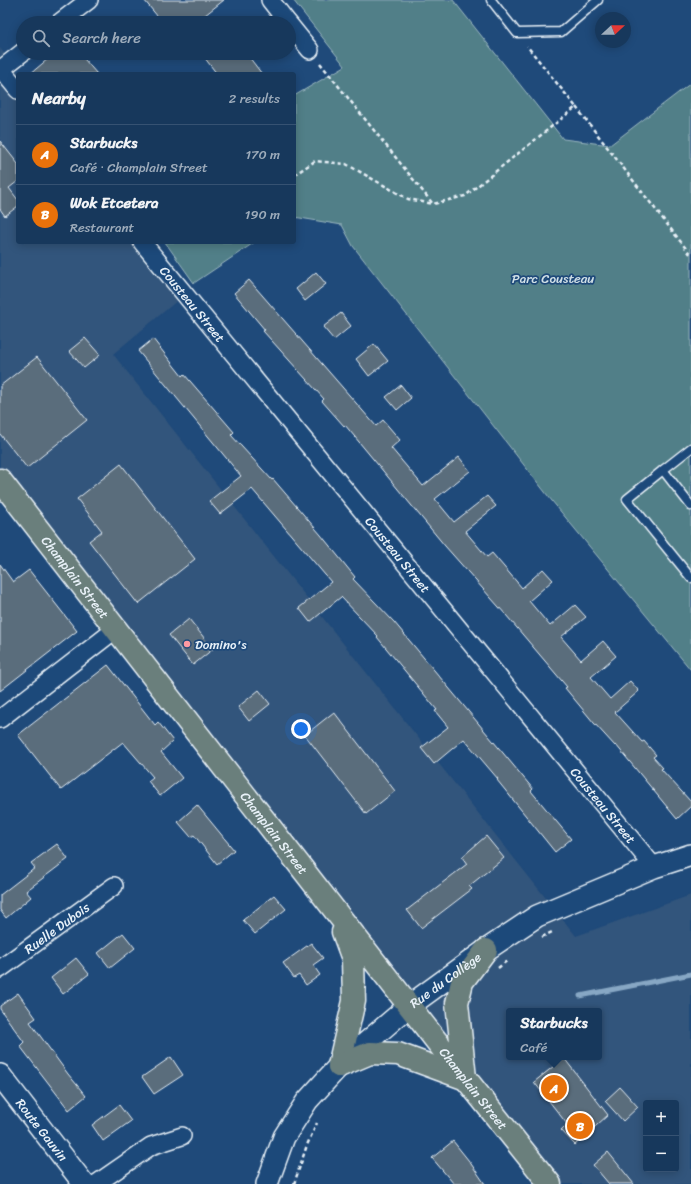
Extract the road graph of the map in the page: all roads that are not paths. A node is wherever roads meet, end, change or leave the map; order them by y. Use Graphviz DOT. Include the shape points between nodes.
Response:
graph roads {
  1 [pos="89,0"];
  2 [pos="270,0"];
  3 [pos="491,0"];
  4 [pos="598,0"];
  5 [pos="68,16"];
  6 [pos="283,16"];
  7 [pos="296,32"];
  8 [pos="310,50"];
  9 [pos="16,57"];
  10 [pos="0,69"];
  11 [pos="16,88"];
  12 [pos="144,244"];
  13 [pos="691,448"];
  14 [pos="663,470"];
  15 [pos="0,480"];
  16 [pos="690,504"];
  17 [pos="691,578"];
  18 [pos="116,629"];
  19 [pos="0,719"];
  20 [pos="691,855"];
  21 [pos="654,867"];
  22 [pos="114,886"];
  23 [pos="335,910"];
  24 [pos="486,950"];
  25 [pos="0,969"];
  26 [pos="409,1006"];
  27 [pos="339,1066"];
  28 [pos="0,1075"];
  29 [pos="466,1079"];
  30 [pos="182,1136"];
  31 [pos="84,1184"];
  32 [pos="96,1184"];
  33 [pos="267,1184"];
  34 [pos="550,1184"];
  1 -- 5 [label="street"];
  2 -- 6 [label="street"];
  3 -- 4 [label="lane" via="517,33 561,32"];
  7 -- 8 [label="street"];
  9 -- 10 [label="street"];
  10 -- 11 [label="street"];
  12 -- 21 [label="street, Cousteau Street"];
  13 -- 14 [label="lane"];
  14 -- 16 [label="lane"];
  14 -- 17 [label="lane" via="628,499"];
  15 -- 18 [label="main road, Champlain Street"];
  18 -- 19 [label="street"];
  18 -- 23 [label="main road, Champlain Street"];
  20 -- 21 [label="street, Rue du Collège"];
  21 -- 24 [label="street, Rue du Collège" via="537,916"];
  22 -- 25 [label="street, Ruelle Dubois"];
  23 -- 26 [label="main road, Champlain Street"];
  23 -- 27 [label="main road" via="353,959 354,1001"];
  24 -- 26 [label="street, Rue du Collège"];
  24 -- 29 [label="main road" via="462,982 457,1004"];
  26 -- 27 [label="street, Rue du Collège"];
  26 -- 29 [label="main road, Champlain Street"];
  27 -- 29 [label="main road" via="370,1053 398,1054"];
  27 -- 33 [label="street, Rue du Collège" via="307,1101 284,1138"];
  28 -- 31 [label="street, Route Gauvin"];
  29 -- 34 [label="main road, Champlain Street"];
  30 -- 32 [label="street" via="151,1146"];
}
